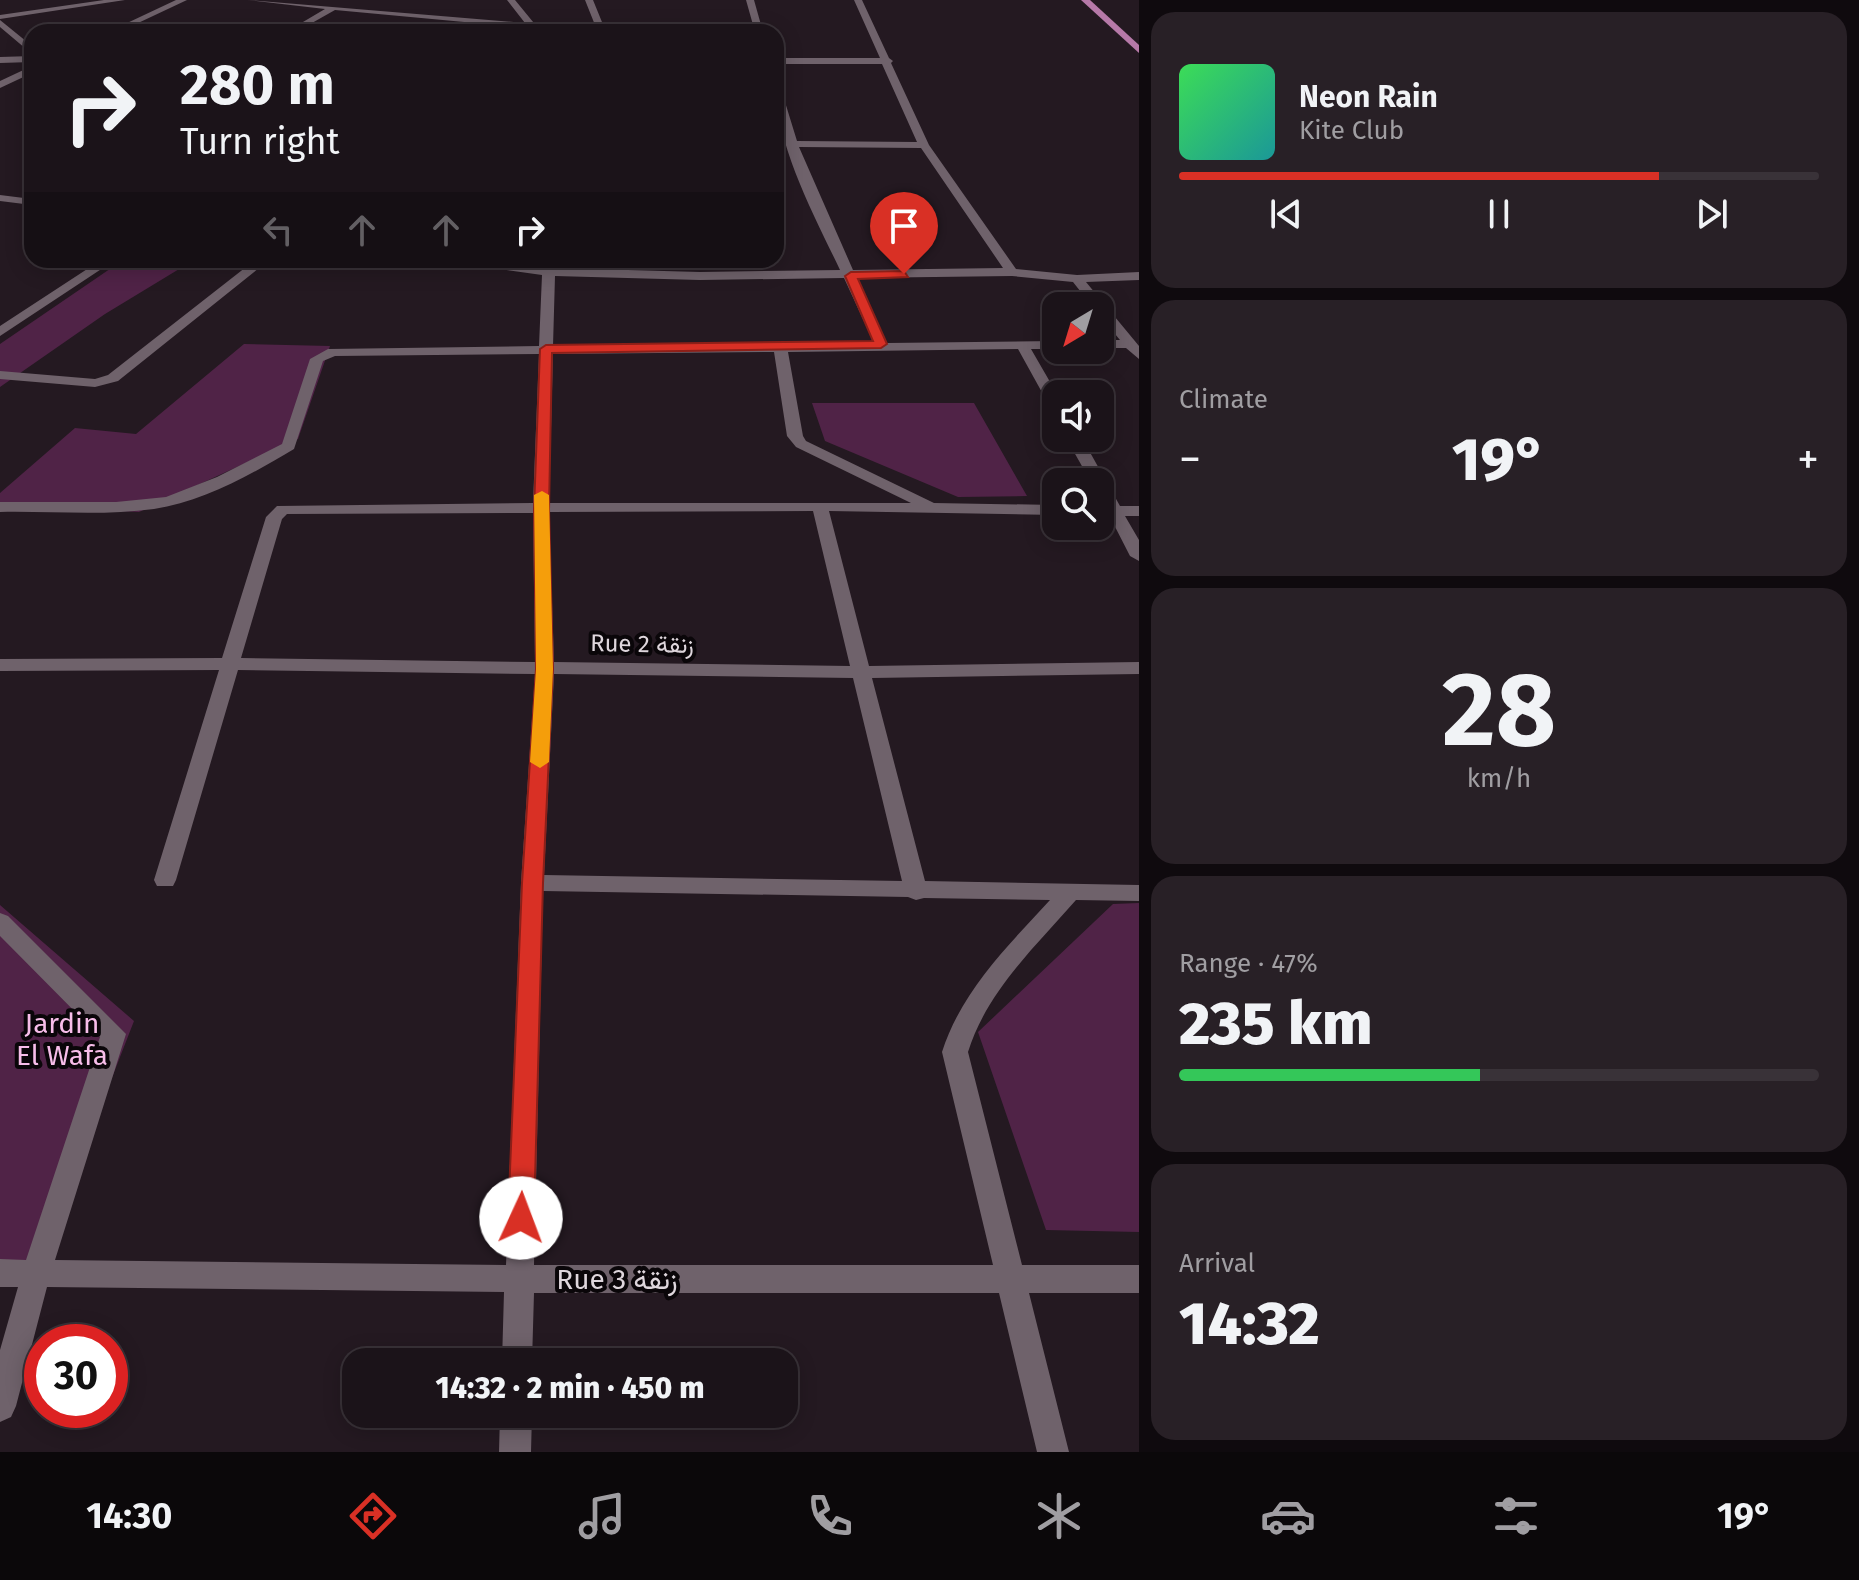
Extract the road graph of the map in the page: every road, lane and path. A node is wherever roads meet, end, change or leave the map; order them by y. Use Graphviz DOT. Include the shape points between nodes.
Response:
graph roads {
  1 [pos="121,0"];
  2 [pos="183,0"];
  3 [pos="251,0"];
  4 [pos="511,0"];
  5 [pos="589,0"];
  6 [pos="750,0"];
  7 [pos="858,0"];
  8 [pos="1085,0"];
  9 [pos="333,8"];
  10 [pos="0,20"];
  11 [pos="130,24"];
  12 [pos="304,24"];
  13 [pos="485,24"];
  14 [pos="529,24"];
  15 [pos="599,24"];
  16 [pos="757,24"];
  17 [pos="24,43"];
  18 [pos="1139,50"];
  19 [pos="24,59"];
  20 [pos="0,60"];
  21 [pos="784,61"];
  22 [pos="889,61"];
  23 [pos="24,73"];
  24 [pos="0,85"];
  25 [pos="784,125"];
  26 [pos="795,144"];
  27 [pos="924,145"];
  28 [pos="0,198"];
  29 [pos="24,201"];
  30 [pos="97,268"];
  31 [pos="253,268"];
  32 [pos="549,268"];
  33 [pos="609,268"];
  34 [pos="1012,272"];
  35 [pos="851,276"];
  36 [pos="1139,276"];
  37 [pos="1077,279"];
  38 [pos="0,332"];
  39 [pos="881,344"];
  40 [pos="1114,344"];
  41 [pos="1128,344"];
  42 [pos="1022,345"];
  43 [pos="1042,345"];
  44 [pos="780,347"];
  45 [pos="546,349"];
  46 [pos="1139,355"];
  47 [pos="0,375"];
  48 [pos="1042,380"];
  49 [pos="820,506"];
  50 [pos="0,507"];
  51 [pos="936,508"];
  52 [pos="541,509"];
  53 [pos="1042,510"];
  54 [pos="1114,510"];
  55 [pos="1139,511"];
  56 [pos="1114,520"];
  57 [pos="1139,556"];
  58 [pos="229,664"];
  59 [pos="0,665"];
  60 [pos="1139,668"];
  61 [pos="545,669"];
  62 [pos="859,672"];
  63 [pos="165,880"];
  64 [pos="532,883"];
  65 [pos="916,892"];
  66 [pos="1069,893"];
  67 [pos="1139,893"];
  68 [pos="0,922"];
  69 [pos="0,1273"];
  70 [pos="36,1273"];
  71 [pos="519,1279"];
  72 [pos="1139,1279"];
  73 [pos="1009,1280"];
  74 [pos="517,1348"];
  75 [pos="0,1406"];
  76 [pos="516,1428"];
  77 [pos="515,1452"];
  78 [pos="1053,1452"];
  1 -- 10 [label="street"];
  2 -- 11 [label="street"];
  3 -- 9 [label="street"];
  4 -- 14 [label="street"];
  5 -- 15 [label="street"];
  6 -- 16 [label="street"];
  7 -- 22 [label="street"];
  8 -- 18 [label="main road"];
  9 -- 12 [label="street"];
  9 -- 13 [label="street"];
  10 -- 17 [label="street"];
  19 -- 20 [label="street"];
  21 -- 22 [label="street"];
  22 -- 27 [label="street"];
  23 -- 24 [label="street"];
  25 -- 26 [label="street"];
  26 -- 27 [label="street"];
  26 -- 35 [label="street"];
  27 -- 34 [label="street"];
  28 -- 29 [label="street"];
  30 -- 38 [label="street"];
  31 -- 47 [label="street" via="113,378 95,383"];
  32 -- 45 [label="street"];
  33 -- 35 [label="street"];
  34 -- 35 [label="street"];
  34 -- 37 [label="street"];
  35 -- 39 [label="street"];
  36 -- 37 [label="street"];
  37 -- 41 [label="street"];
  39 -- 42 [label="street"];
  39 -- 44 [label="street"];
  40 -- 41 [label="street"];
  41 -- 46 [label="street"];
  42 -- 43 [label="street"];
  42 -- 48 [label="street"];
  44 -- 45 [label="street"];
  44 -- 51 [label="street" via="795,436 801,444"];
  45 -- 50 [label="street" via="323,354 289,446 272,456 156,504"];
  45 -- 52 [label="street"];
  49 -- 51 [label="street"];
  49 -- 52 [label="street"];
  49 -- 62 [label="street"];
  51 -- 53 [label="street"];
  52 -- 58 [label="street" via="283,509 274,517"];
  52 -- 61 [label="street"];
  54 -- 55 [label="street"];
  56 -- 57 [label="street"];
  58 -- 59 [label="street, Rue 2 زنقة"];
  58 -- 61 [label="street, Rue 2 زنقة"];
  58 -- 63 [label="street"];
  60 -- 62 [label="street, Rue 2 زنقة"];
  61 -- 62 [label="street, Rue 2 زنقة"];
  61 -- 64 [label="street"];
  62 -- 65 [label="street"];
  64 -- 65 [label="street"];
  64 -- 71 [label="street"];
  65 -- 66 [label="street"];
  66 -- 67 [label="street"];
  66 -- 73 [label="street" via="978,1001 960,1029 955,1052"];
  68 -- 70 [label="street" via="113,1034"];
  69 -- 70 [label="street, Rue 3 زنقة"];
  70 -- 71 [label="street, Rue 3 زنقة"];
  70 -- 75 [label="street"];
  71 -- 73 [label="street, Rue 3 زنقة"];
  71 -- 74 [label="street"];
  72 -- 73 [label="street, Rue 3 زنقة"];
  73 -- 78 [label="street"];
  76 -- 77 [label="street"];
}
